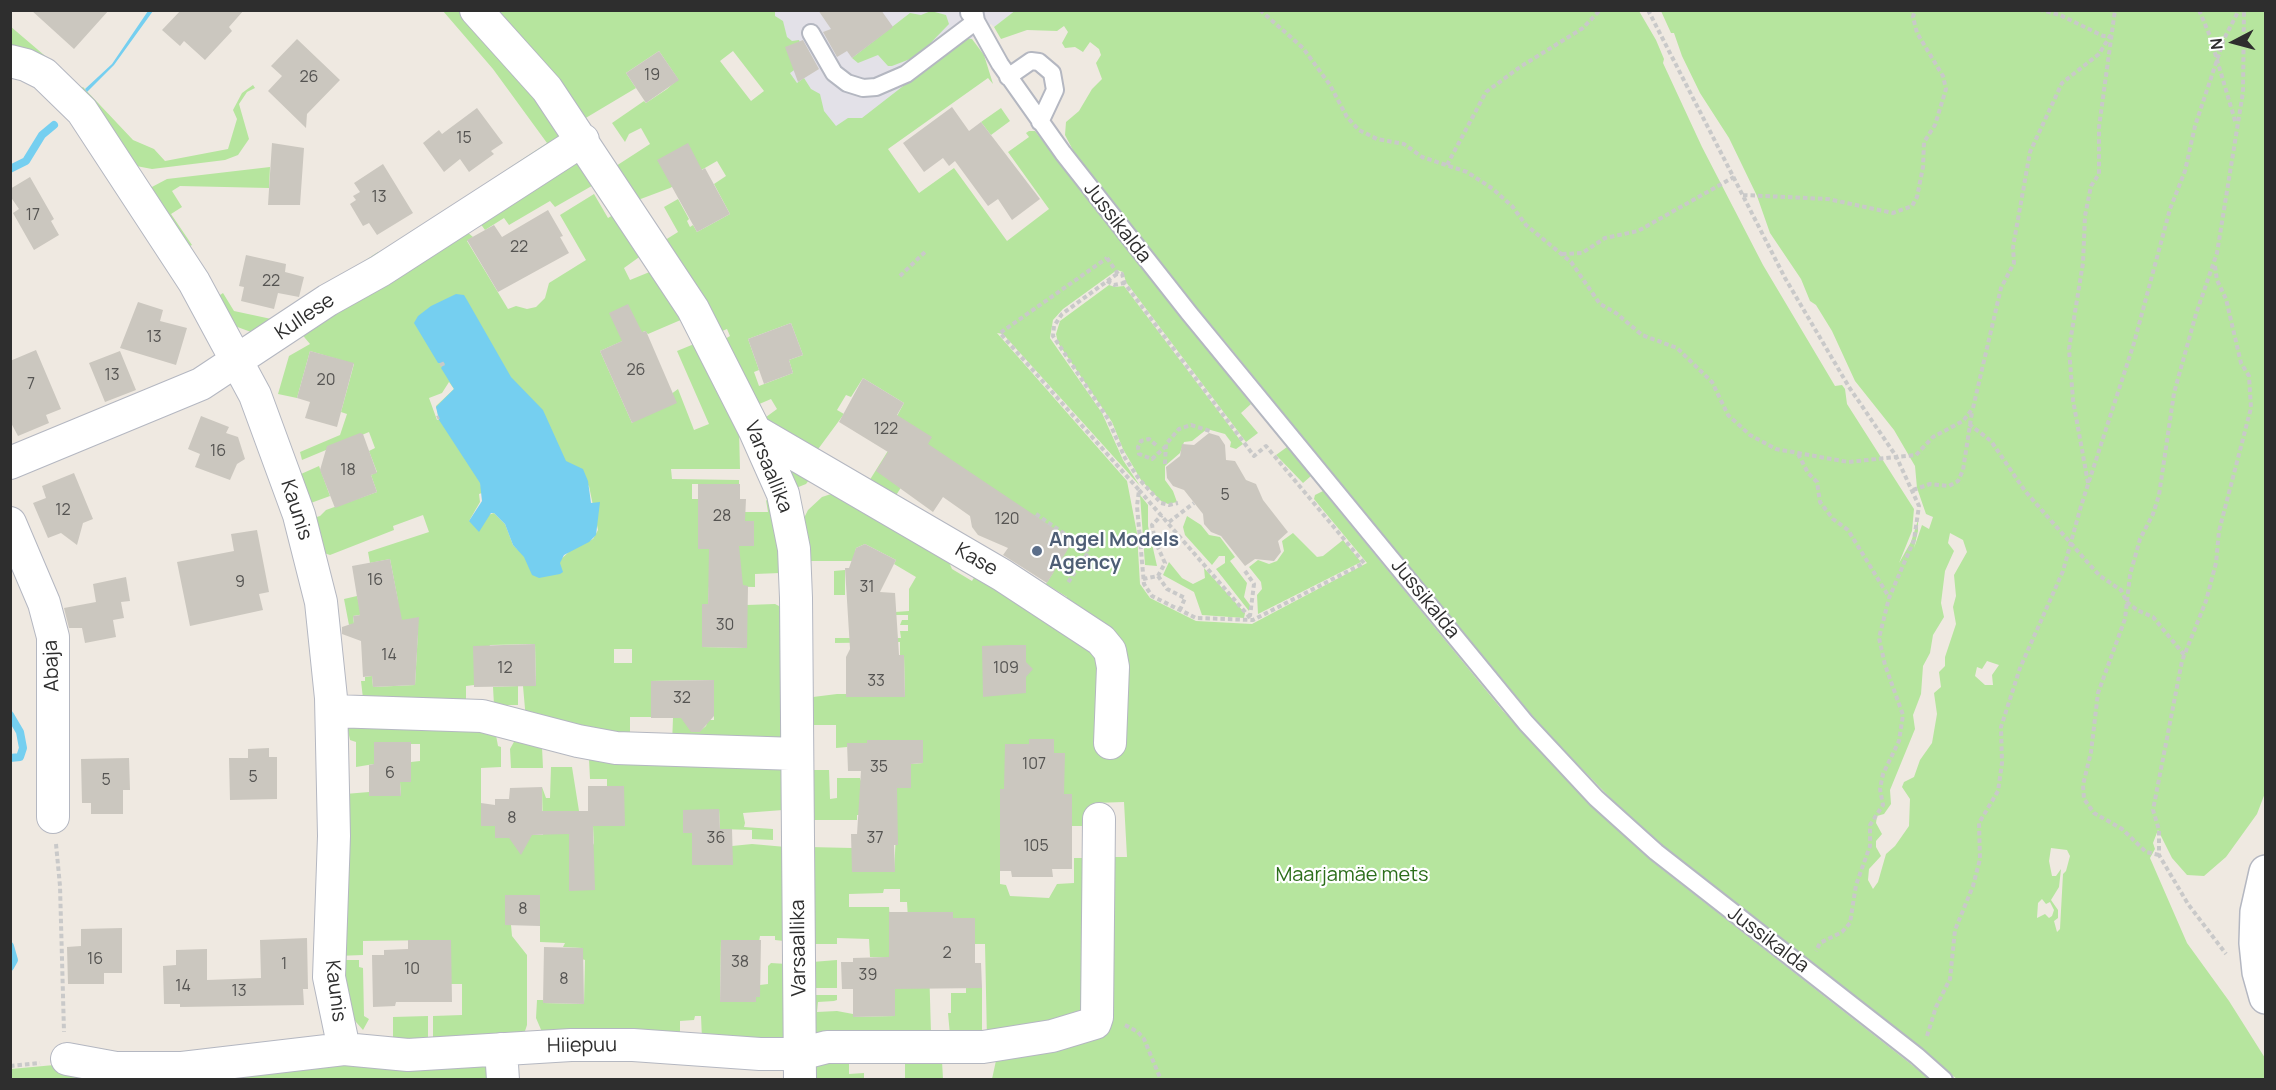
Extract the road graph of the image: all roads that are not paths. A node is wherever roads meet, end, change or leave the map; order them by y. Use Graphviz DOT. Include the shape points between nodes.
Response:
graph roads {
  1 [pos="476,10"];
  2 [pos="972,14"];
  3 [pos="811,33"];
  4 [pos="10,61"];
  5 [pos="1008,77"];
  6 [pos="1040,122"];
  7 [pos="583,140"];
  8 [pos="239,361"];
  9 [pos="756,431"];
  10 [pos="10,463"];
  11 [pos="840,481"];
  12 [pos="789,517"];
  13 [pos="10,523"];
  14 [pos="332,711"];
  15 [pos="1110,743"];
  16 [pos="797,754"];
  17 [pos="53,817"];
  18 [pos="1100,819"];
  19 [pos="2265,873"];
  20 [pos="2264,992"];
  21 [pos="344,1049"];
  22 [pos="501,1049"];
  23 [pos="67,1059"];
  24 [pos="800,1067"];
  25 [pos="503,1080"];
  26 [pos="1944,1080"];
  1 -- 7 [label="street, Varsaallika" via="524,61"];
  2 -- 3 [label="lane" via="906,74 876,87 847,83 834,73"];
  2 -- 5 [label="lane, Jussikalda"];
  4 -- 8 [label="street, Kaunis" via="44,74 82,111 194,282"];
  5 -- 6 [label="lane, Jussikalda"];
  5 -- 6 [label="lane" via="1031,61 1040,62 1052,73 1055,90"];
  6 -- 26 [label="lane, Jussikalda" via="1217,348 1541,740 1596,798 1656,852"];
  7 -- 8 [label="street, Kullese" via="380,271 328,300"];
  7 -- 9 [label="street, Varsaallika" via="693,309"];
  8 -- 10 [label="street, Kullese" via="172,397"];
  8 -- 14 [label="street, Kaunis" via="266,422 314,567 326,633"];
  9 -- 11 [label="street, Kase"];
  9 -- 12 [label="street, Varsaallika"];
  11 -- 12 [label="street" via="807,494"];
  11 -- 15 [label="street, Kase" via="1002,575 1101,640 1110,651 1113,667"];
  12 -- 16 [label="street, Varsaallika" via="796,598"];
  13 -- 17 [label="street, Abaja" via="44,603 53,637"];
  14 -- 16 [label="street" via="482,716 616,747"];
  14 -- 21 [label="street, Kaunis" via="334,856 329,970"];
  16 -- 24 [label="street, Varsaallika"];
  18 -- 24 [label="street, Hiiepuu" via="1095,1023 1003,1046 827,1047"];
  19 -- 20 [label="main road" via="2256,924"];
  21 -- 22 [label="street, Hiiepuu" via="408,1055"];
  21 -- 23 [label="street, Hiiepuu" via="182,1068 116,1068"];
  22 -- 24 [label="street, Hiiepuu" via="599,1045 760,1054"];
  22 -- 25 [label="street"];
}
